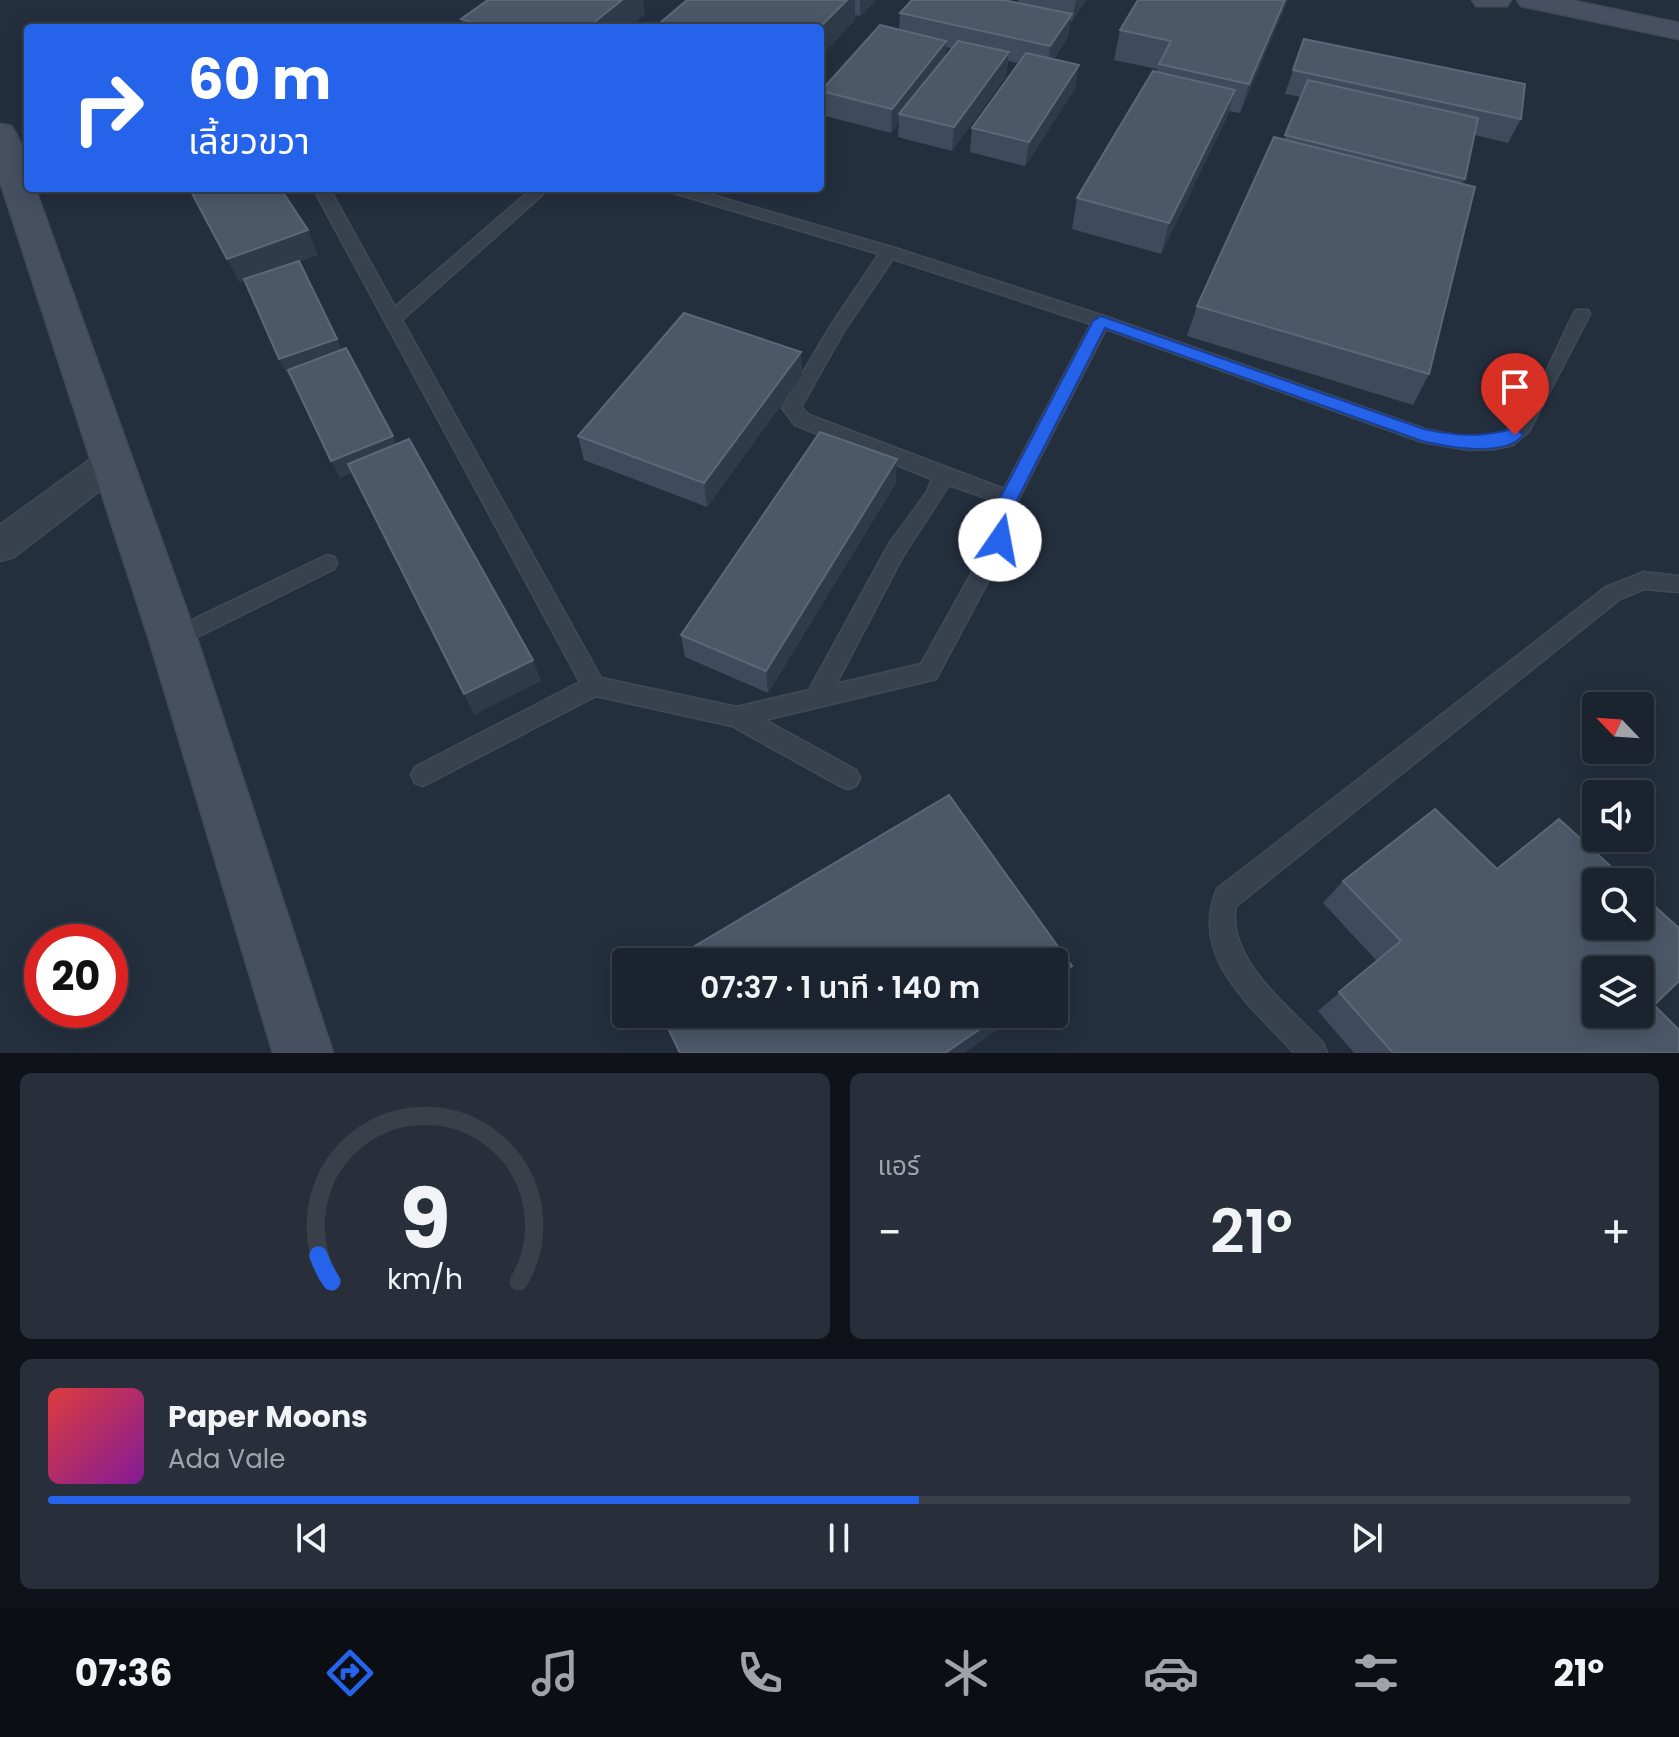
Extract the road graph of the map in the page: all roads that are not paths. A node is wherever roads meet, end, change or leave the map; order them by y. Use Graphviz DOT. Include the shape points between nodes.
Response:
graph roads {
  1 [pos="1486,0"];
  2 [pos="1497,0"];
  3 [pos="1531,0"];
  4 [pos="1679,31"];
  5 [pos="0,133"];
  6 [pos="323,192"];
  7 [pos="537,192"];
  8 [pos="686,192"];
  9 [pos="889,252"];
  10 [pos="1582,314"];
  11 [pos="393,318"];
  12 [pos="1101,321"];
  13 [pos="112,462"];
  14 [pos="943,476"];
  15 [pos="1009,498"];
  16 [pos="0,546"];
  17 [pos="327,563"];
  18 [pos="1679,584"];
  19 [pos="173,639"];
  20 [pos="594,686"];
  21 [pos="816,699"];
  22 [pos="737,717"];
  23 [pos="423,775"];
  24 [pos="848,778"];
  25 [pos="303,1053"];
  26 [pos="1313,1053"];
  1 -- 2 [label="street"];
  3 -- 4 [label="street"];
  5 -- 13 [label="street"];
  6 -- 11 [label="lane"];
  7 -- 11 [label="lane"];
  8 -- 9 [label="lane"];
  9 -- 12 [label="lane"];
  9 -- 14 [label="lane" via="791,408 802,420"];
  10 -- 12 [label="lane" via="1515,435 1476,442 1422,435"];
  11 -- 20 [label="lane"];
  12 -- 15 [label="lane"];
  13 -- 16 [label="street"];
  13 -- 19 [label="street"];
  14 -- 15 [label="lane"];
  14 -- 21 [label="lane" via="896,550"];
  15 -- 21 [label="lane" via="1000,540 928,672"];
  17 -- 19 [label="lane"];
  18 -- 26 [label="lane" via="1630,582 1613,593 1226,898 1220,920 1227,954"];
  19 -- 25 [label="street"];
  20 -- 22 [label="lane"];
  20 -- 23 [label="lane"];
  21 -- 22 [label="lane"];
  22 -- 24 [label="lane"];
}
